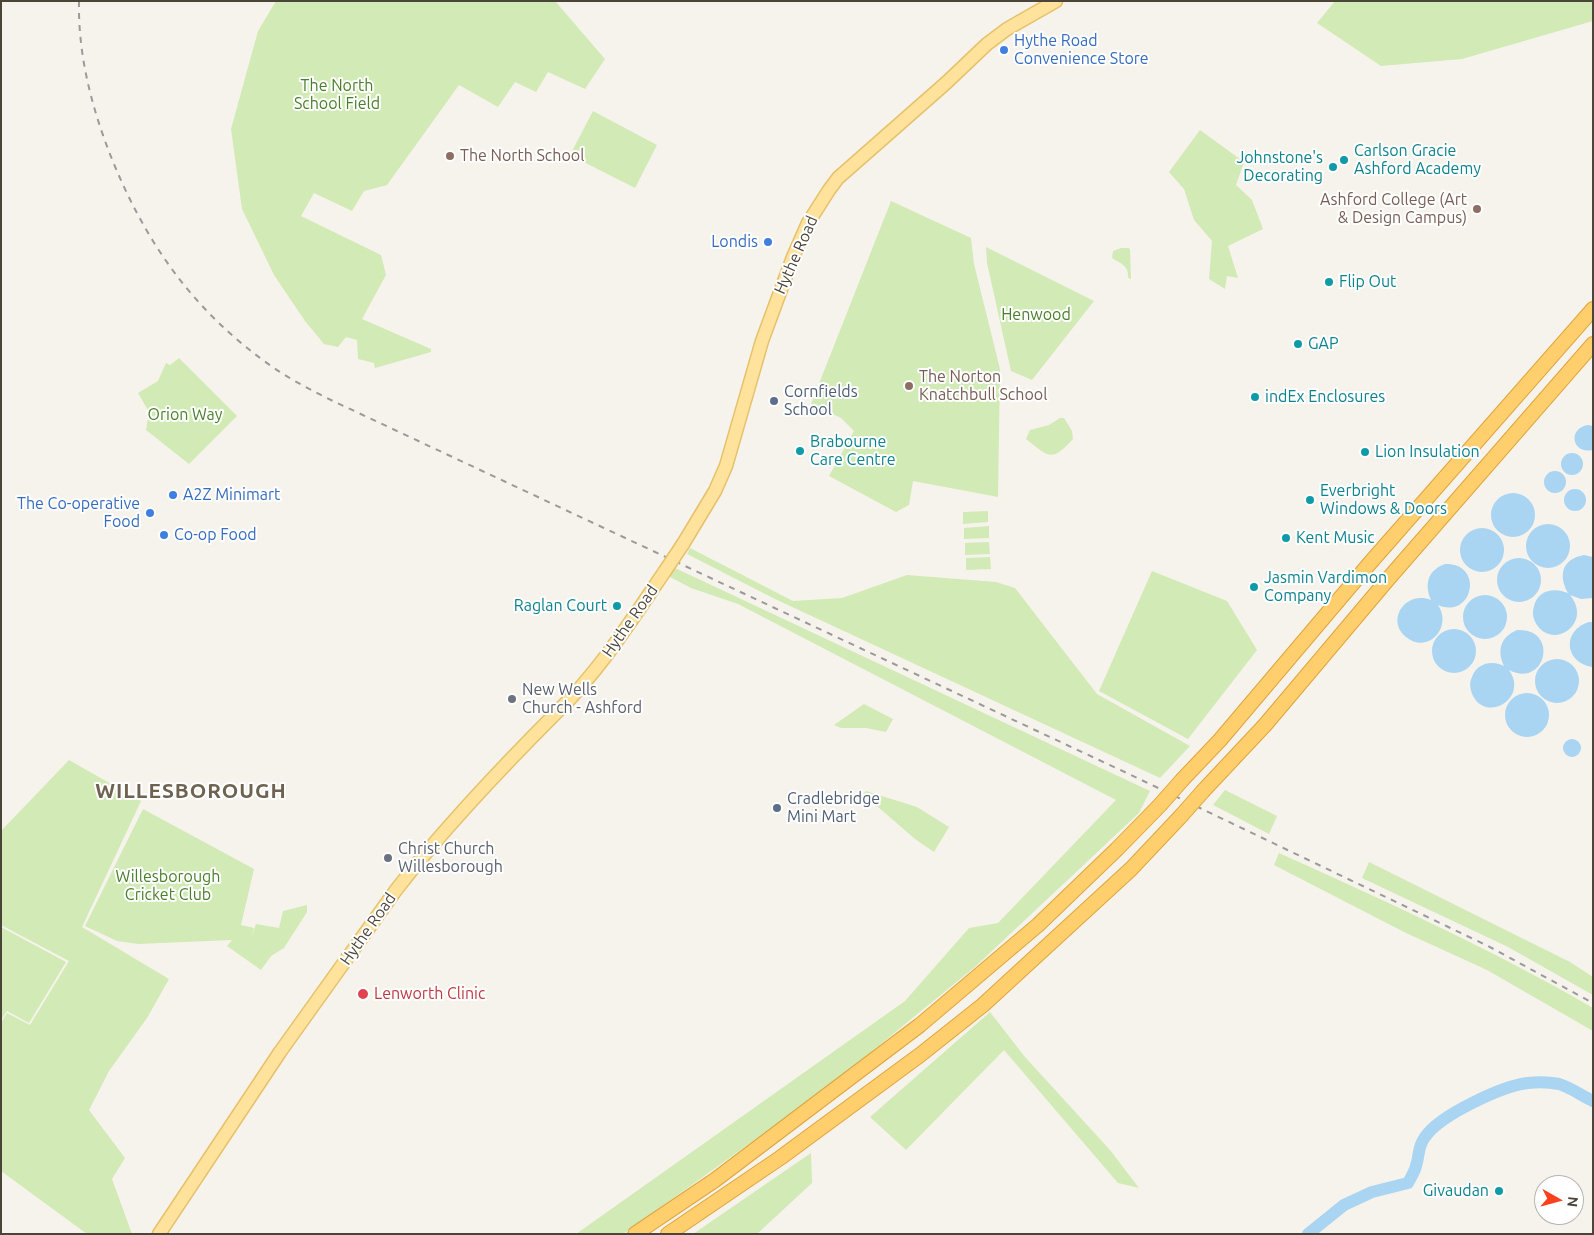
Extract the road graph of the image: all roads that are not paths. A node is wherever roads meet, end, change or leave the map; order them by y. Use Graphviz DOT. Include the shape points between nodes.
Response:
graph roads {
  1 [pos="1056,1"];
  2 [pos="1593,309"];
  3 [pos="1593,344"];
  4 [pos="159,1234"];
  5 [pos="635,1234"];
  6 [pos="668,1234"];
  1 -- 4 [label="main road, Hythe Road, bridge" via="987,44 838,178 829,190 808,224 776,303 726,466 715,492 683,544 613,647 396,890 280,1052"];
  2 -- 5 [label="highway, bridge" via="1220,740 1117,849 1038,925 928,1019 715,1180"];
  3 -- 6 [label="highway, bridge" via="1265,725 1131,869 983,1005 920,1055 780,1158"];
}
